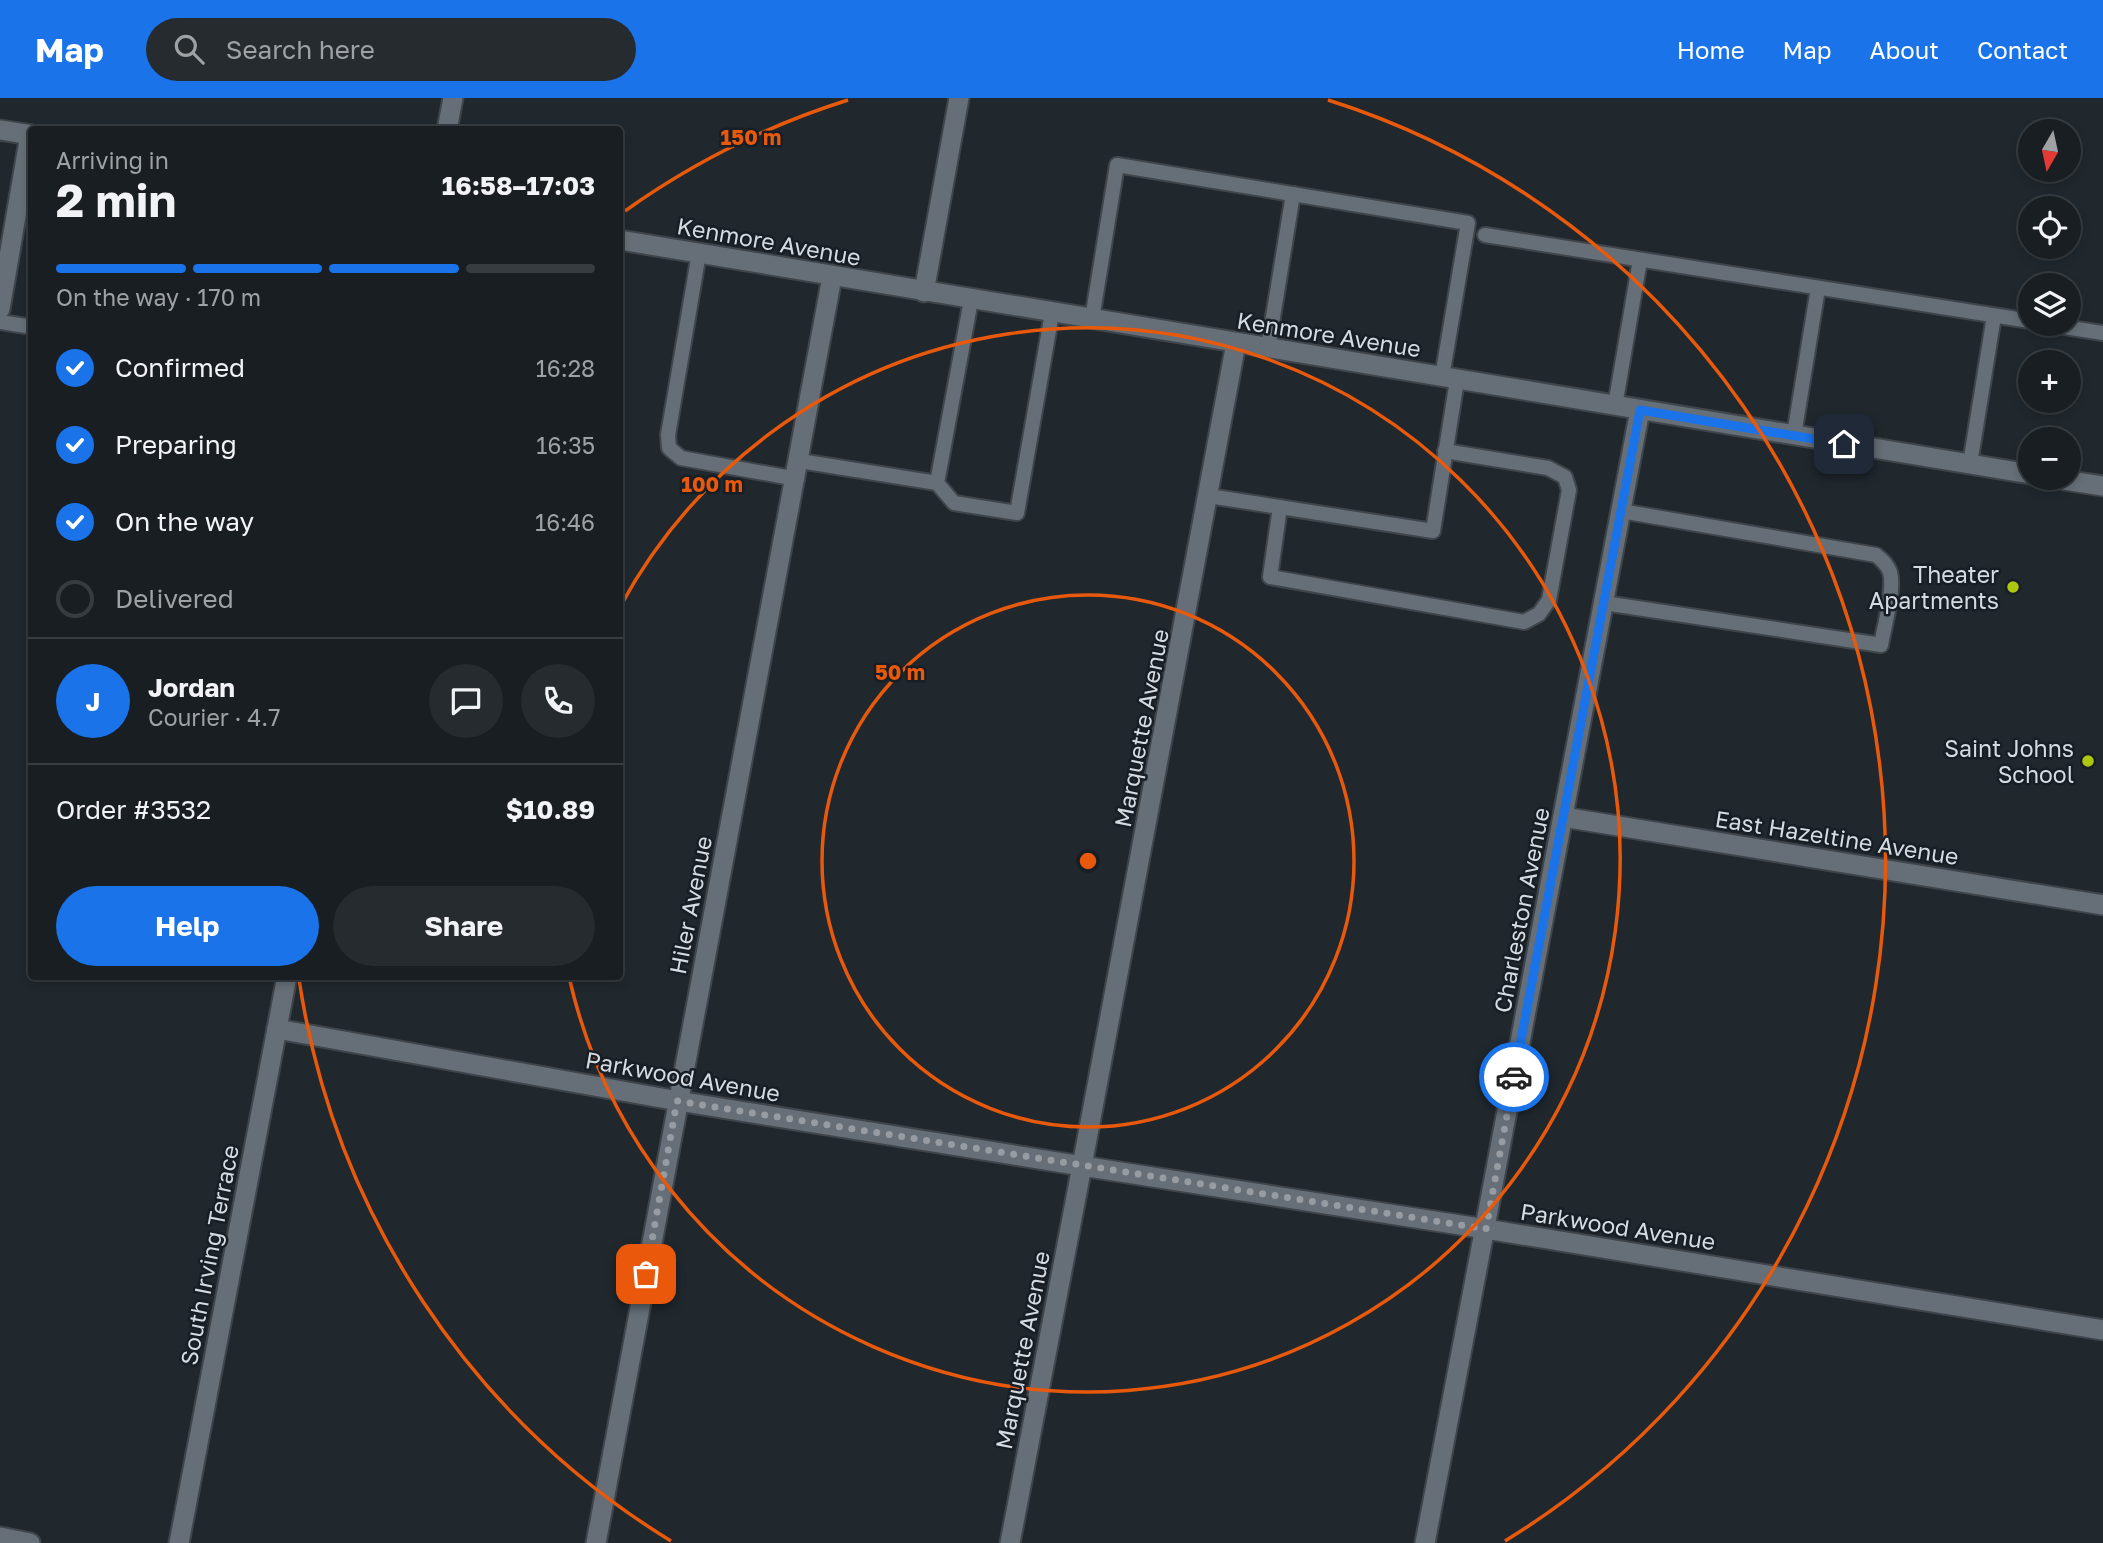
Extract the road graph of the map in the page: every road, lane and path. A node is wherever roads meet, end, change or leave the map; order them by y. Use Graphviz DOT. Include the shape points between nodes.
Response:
graph roads {
  1 [pos="453,98"];
  2 [pos="959,98"];
  3 [pos="448,126"];
  4 [pos="0,130"];
  5 [pos="28,135"];
  6 [pos="28,150"];
  7 [pos="1293,194"];
  8 [pos="1485,235"];
  9 [pos="623,241"];
  10 [pos="699,254"];
  11 [pos="1640,260"];
  12 [pos="4,267"];
  13 [pos="832,277"];
  14 [pos="1818,288"];
  15 [pos="924,292"];
  16 [pos="971,300"];
  17 [pos="0,309"];
  18 [pos="1052,313"];
  19 [pos="1994,316"];
  20 [pos="1092,319"];
  21 [pos="2018,319"];
  22 [pos="0,322"];
  23 [pos="28,326"];
  24 [pos="2081,330"];
  25 [pos="2103,333"];
  26 [pos="1236,343"];
  27 [pos="1268,348"];
  28 [pos="1450,379"];
  29 [pos="1615,406"];
  30 [pos="1640,410"];
  31 [pos="1794,435"];
  32 [pos="1445,451"];
  33 [pos="1970,464"];
  34 [pos="798,470"];
  35 [pos="2018,472"];
  36 [pos="937,483"];
  37 [pos="2081,483"];
  38 [pos="2103,486"];
  39 [pos="1209,496"];
  40 [pos="1280,507"];
  41 [pos="1621,511"];
  42 [pos="1604,603"];
  43 [pos="1563,817"];
  44 [pos="2103,905"];
  45 [pos="286,980"];
  46 [pos="277,1029"];
  47 [pos="677,1101"];
  48 [pos="1083,1165"];
  49 [pos="1486,1229"];
  50 [pos="2103,1330"];
  51 [pos="0,1537"];
  52 [pos="30,1543"];
  53 [pos="179,1543"];
  54 [pos="596,1543"];
  55 [pos="1010,1543"];
  56 [pos="1424,1543"];
  1 -- 3 [label="street"];
  2 -- 15 [label="street"];
  4 -- 5 [label="street"];
  6 -- 12 [label="street"];
  7 -- 20 [label="lane" via="1117,165"];
  7 -- 27 [label="lane"];
  7 -- 28 [label="lane" via="1468,223"];
  8 -- 11 [label="lane"];
  9 -- 10 [label="street, Kenmore Avenue"];
  10 -- 13 [label="street, Kenmore Avenue"];
  10 -- 34 [label="lane" via="669,448 681,458"];
  11 -- 14 [label="lane"];
  11 -- 29 [label="lane"];
  12 -- 17 [label="street"];
  13 -- 15 [label="street, Kenmore Avenue"];
  13 -- 34 [label="street, Hiler Avenue"];
  14 -- 19 [label="lane"];
  14 -- 31 [label="lane"];
  15 -- 16 [label="street, Kenmore Avenue"];
  16 -- 18 [label="street, Kenmore Avenue"];
  16 -- 36 [label="lane"];
  18 -- 20 [label="street, Kenmore Avenue"];
  18 -- 36 [label="lane" via="1017,513 954,503"];
  19 -- 21 [label="lane"];
  19 -- 33 [label="lane"];
  20 -- 26 [label="street, Kenmore Avenue"];
  22 -- 23 [label="lane"];
  24 -- 25 [label="lane"];
  26 -- 27 [label="street, Kenmore Avenue"];
  26 -- 39 [label="street, Marquette Avenue"];
  27 -- 28 [label="street, Kenmore Avenue"];
  28 -- 29 [label="street, Kenmore Avenue"];
  28 -- 32 [label="lane"];
  29 -- 30 [label="street, Kenmore Avenue"];
  30 -- 31 [label="street, Kenmore Avenue"];
  30 -- 41 [label="street, Charleston Avenue"];
  31 -- 33 [label="street, Kenmore Avenue"];
  32 -- 40 [label="lane" via="1433,531"];
  32 -- 40 [label="lane" via="1548,468 1565,477 1569,490 1549,600 1539,614 1524,622 1270,577"];
  33 -- 35 [label="street, Kenmore Avenue"];
  34 -- 36 [label="lane"];
  34 -- 47 [label="street, Hiler Avenue"];
  37 -- 38 [label="street"];
  39 -- 40 [label="lane"];
  39 -- 48 [label="street, Marquette Avenue"];
  41 -- 42 [label="street, Charleston Avenue"];
  41 -- 42 [label="lane" via="1876,555 1890,572 1891,583 1881,645"];
  42 -- 43 [label="street, Charleston Avenue"];
  43 -- 44 [label="street, East Hazeltine Avenue"];
  43 -- 49 [label="street, Charleston Avenue"];
  45 -- 46 [label="street, South Irving Terrace"];
  46 -- 47 [label="street, Parkwood Avenue"];
  46 -- 53 [label="street, South Irving Terrace"];
  47 -- 48 [label="street, Parkwood Avenue"];
  47 -- 54 [label="street, Hiler Avenue"];
  48 -- 49 [label="street, Parkwood Avenue"];
  48 -- 55 [label="street, Marquette Avenue"];
  49 -- 50 [label="street, Parkwood Avenue"];
  49 -- 56 [label="street, Charleston Avenue"];
  51 -- 52 [label="street"];
}
